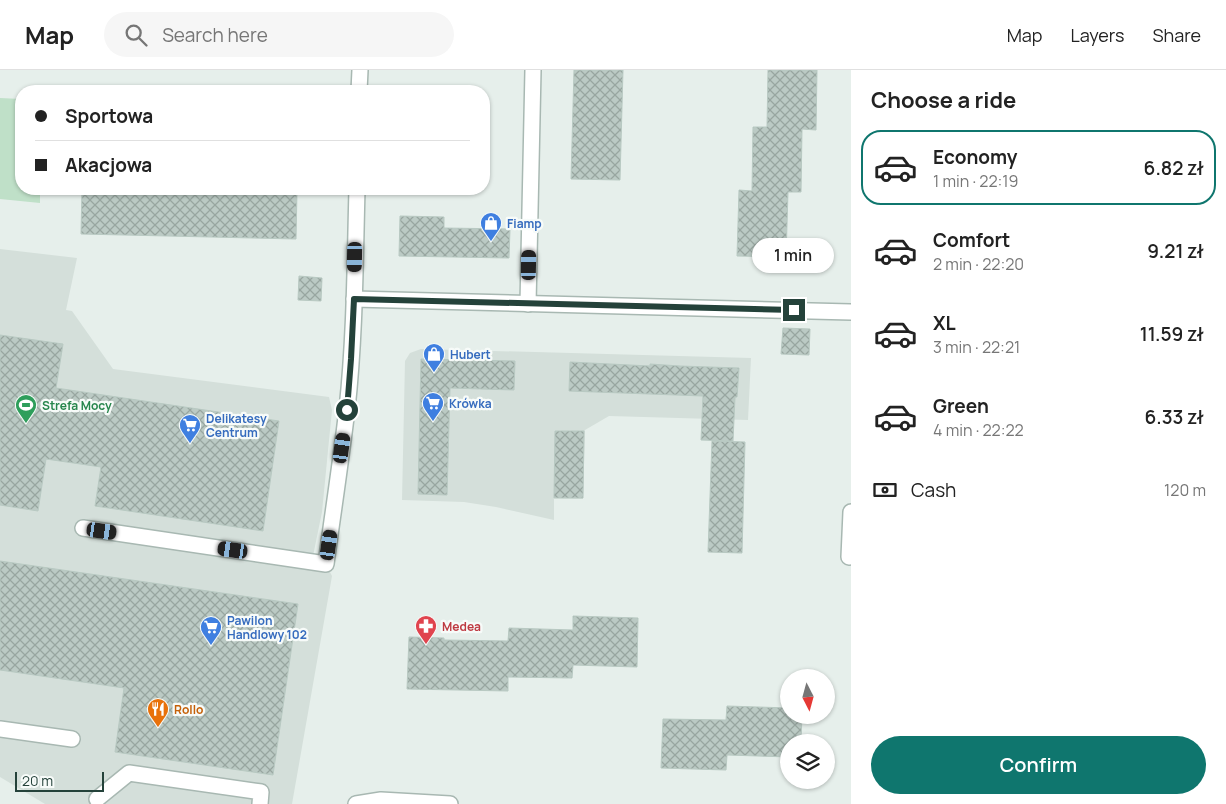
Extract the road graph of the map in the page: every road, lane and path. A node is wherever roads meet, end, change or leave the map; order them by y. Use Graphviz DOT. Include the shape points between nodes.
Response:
graph roads {
  1 [pos="360,70"];
  2 [pos="533,70"];
  3 [pos="359,85"];
  4 [pos="357,195"];
  5 [pos="354,299"];
  6 [pos="528,304"];
  7 [pos="851,312"];
  8 [pos="851,512"];
  9 [pos="83,528"];
  10 [pos="849,557"];
  11 [pos="0,729"];
  12 [pos="72,738"];
  13 [pos="97,798"];
  14 [pos="260,804"];
  15 [pos="356,804"];
  16 [pos="440,804"];
  1 -- 3 [label="street"];
  2 -- 6 [label="street"];
  4 -- 5 [label="street"];
  5 -- 6 [label="street"];
  5 -- 9 [label="street" via="347,410 326,564"];
  6 -- 7 [label="street"];
  8 -- 10 [label="street"];
  11 -- 12 [label="street"];
  13 -- 14 [label="street" via="129,773 260,792"];
  15 -- 16 [label="street" via="381,800"];
}
